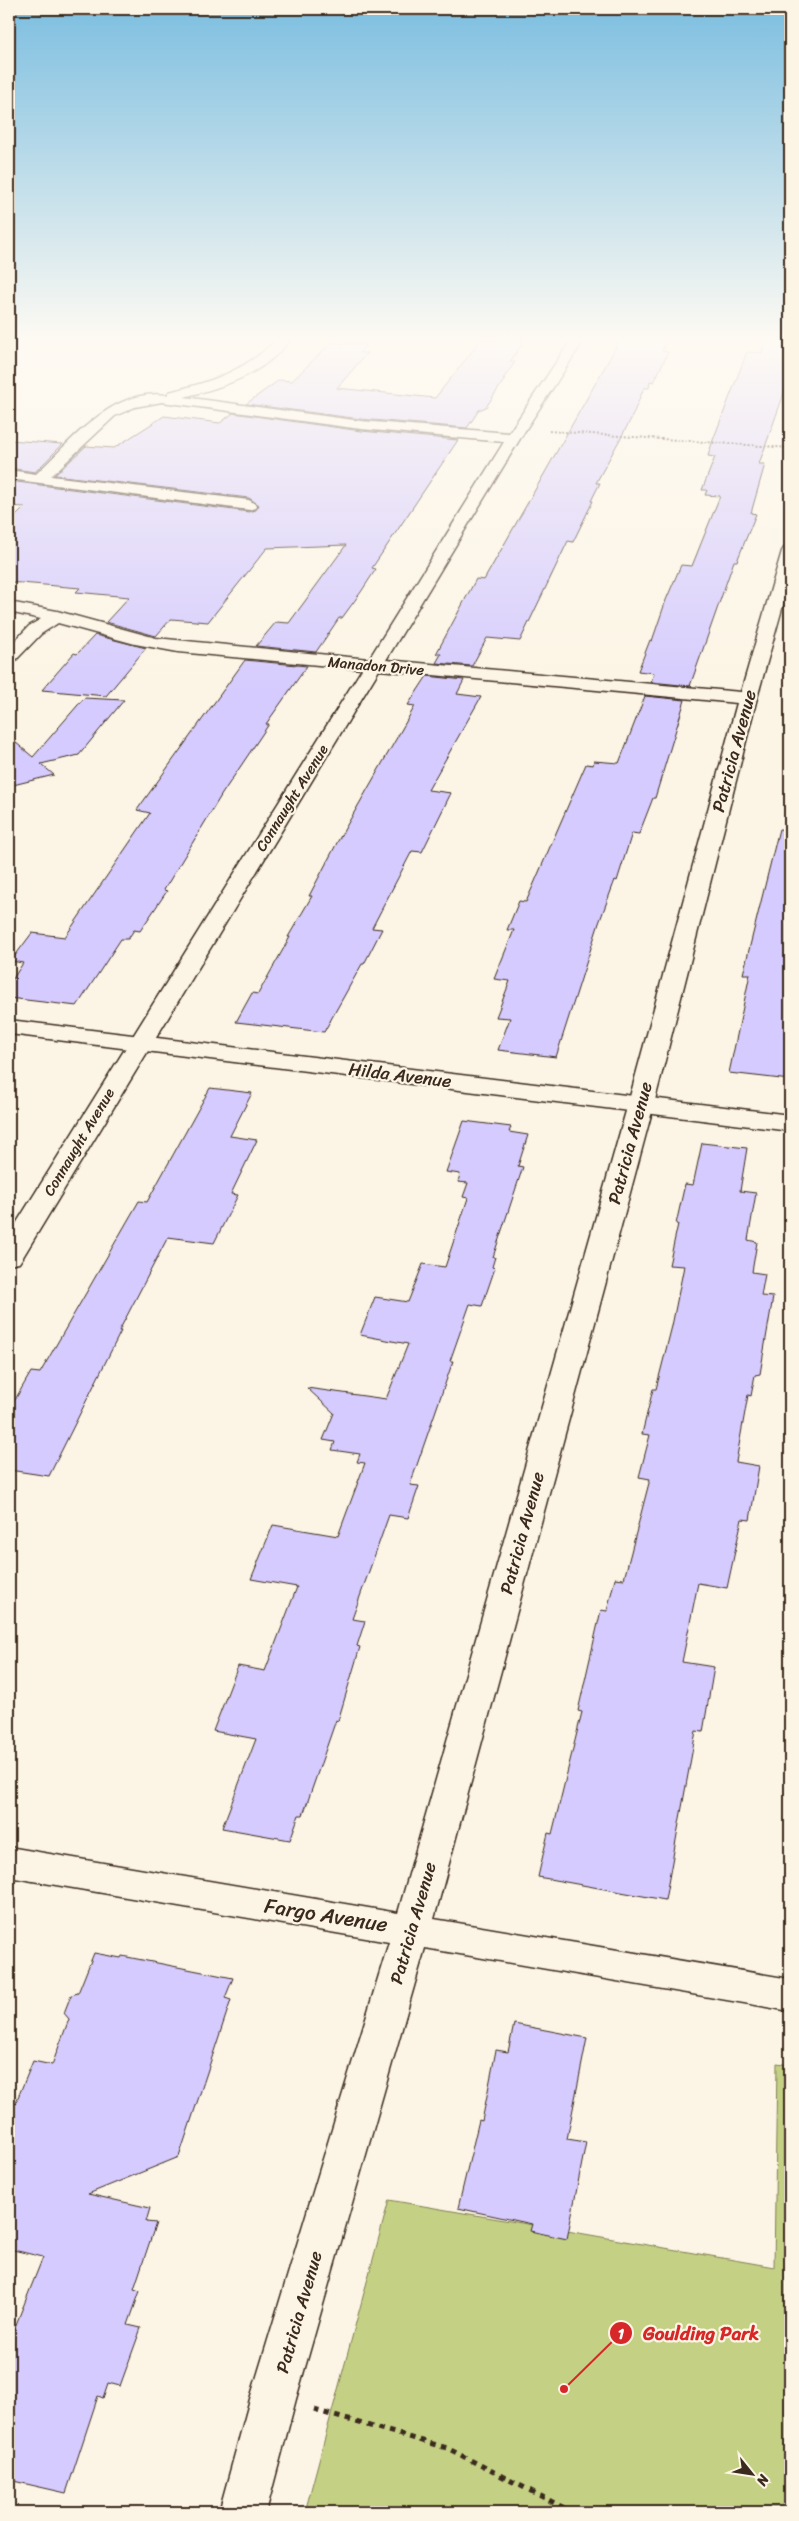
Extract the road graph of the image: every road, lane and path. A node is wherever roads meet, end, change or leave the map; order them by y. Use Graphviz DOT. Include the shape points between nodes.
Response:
graph roads {
  1 [pos="62,458"];
  2 [pos="501,458"];
  3 [pos="9,475"];
  4 [pos="39,479"];
  5 [pos="249,505"];
  6 [pos="790,551"];
  7 [pos="9,607"];
  8 [pos="57,616"];
  9 [pos="9,657"];
  10 [pos="374,665"];
  11 [pos="748,698"];
  12 [pos="9,1028"];
  13 [pos="140,1043"];
  14 [pos="641,1104"];
  15 [pos="790,1123"];
  16 [pos="9,1257"];
  17 [pos="9,1862"];
  18 [pos="412,1929"];
  19 [pos="790,1995"];
  20 [pos="273,2399"];
  21 [pos="242,2512"];
  22 [pos="572,2512"];
  1 -- 4 [label="street"];
  2 -- 10 [label="street, Connaught Avenue"];
  3 -- 4 [label="street"];
  4 -- 5 [label="street"];
  6 -- 11 [label="street, Patricia Avenue"];
  7 -- 8 [label="street, Manadon Drive"];
  8 -- 9 [label="street" via="35,630"];
  8 -- 10 [label="street, Manadon Drive" via="105,633 158,645"];
  10 -- 11 [label="street, Manadon Drive"];
  10 -- 13 [label="street, Connaught Avenue"];
  11 -- 14 [label="street, Patricia Avenue"];
  12 -- 13 [label="street, Hilda Avenue"];
  13 -- 14 [label="street, Hilda Avenue"];
  13 -- 16 [label="street, Connaught Avenue"];
  14 -- 15 [label="street, Hilda Avenue"];
  14 -- 18 [label="street, Patricia Avenue"];
  17 -- 18 [label="street, Fargo Avenue"];
  18 -- 19 [label="street, Fargo Avenue"];
  18 -- 20 [label="street, Patricia Avenue"];
  20 -- 21 [label="street, Patricia Avenue"];
  20 -- 22 [label="path" via="447,2448"];
}
